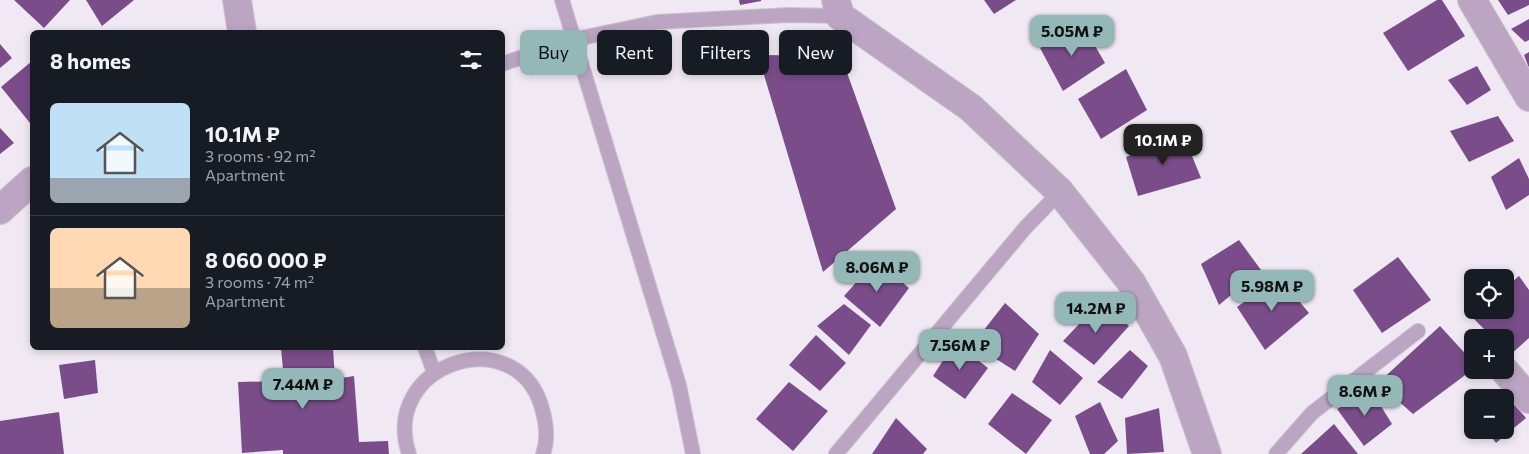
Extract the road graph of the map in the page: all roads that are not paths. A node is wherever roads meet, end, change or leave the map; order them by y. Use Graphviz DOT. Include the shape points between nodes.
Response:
graph roads {
  1 [pos="237,0"];
  2 [pos="562,0"];
  3 [pos="1472,0"];
  4 [pos="834,5"];
  5 [pos="242,30"];
  6 [pos="573,30"];
  7 [pos="587,36"];
  8 [pos="520,58"];
  9 [pos="505,63"];
  10 [pos="587,75"];
  11 [pos="1529,97"];
  12 [pos="30,183"];
  13 [pos="1060,192"];
  14 [pos="0,210"];
  15 [pos="1418,331"];
  16 [pos="426,350"];
  17 [pos="434,372"];
  18 [pos="1512,379"];
  19 [pos="1529,399"];
  20 [pos="409,454"];
  21 [pos="543,454"];
  22 [pos="693,454"];
  23 [pos="836,454"];
  24 [pos="1207,454"];
  25 [pos="1276,454"];
  1 -- 5 [label="street"];
  2 -- 6 [label="lane"];
  3 -- 11 [label="street"];
  4 -- 7 [label="lane" via="789,15 657,22"];
  4 -- 13 [label="street" via="971,108"];
  8 -- 9 [label="lane"];
  10 -- 22 [label="lane" via="679,385"];
  12 -- 14 [label="street"];
  13 -- 23 [label="lane" via="1025,228"];
  13 -- 24 [label="street" via="1131,282 1173,356"];
  15 -- 25 [label="lane" via="1312,413"];
  16 -- 17 [label="lane"];
  17 -- 20 [label="lane" via="414,394 404,423"];
  17 -- 21 [label="lane" via="461,360 491,360 518,372 538,394 547,422"];
  18 -- 19 [label="street"];
}
